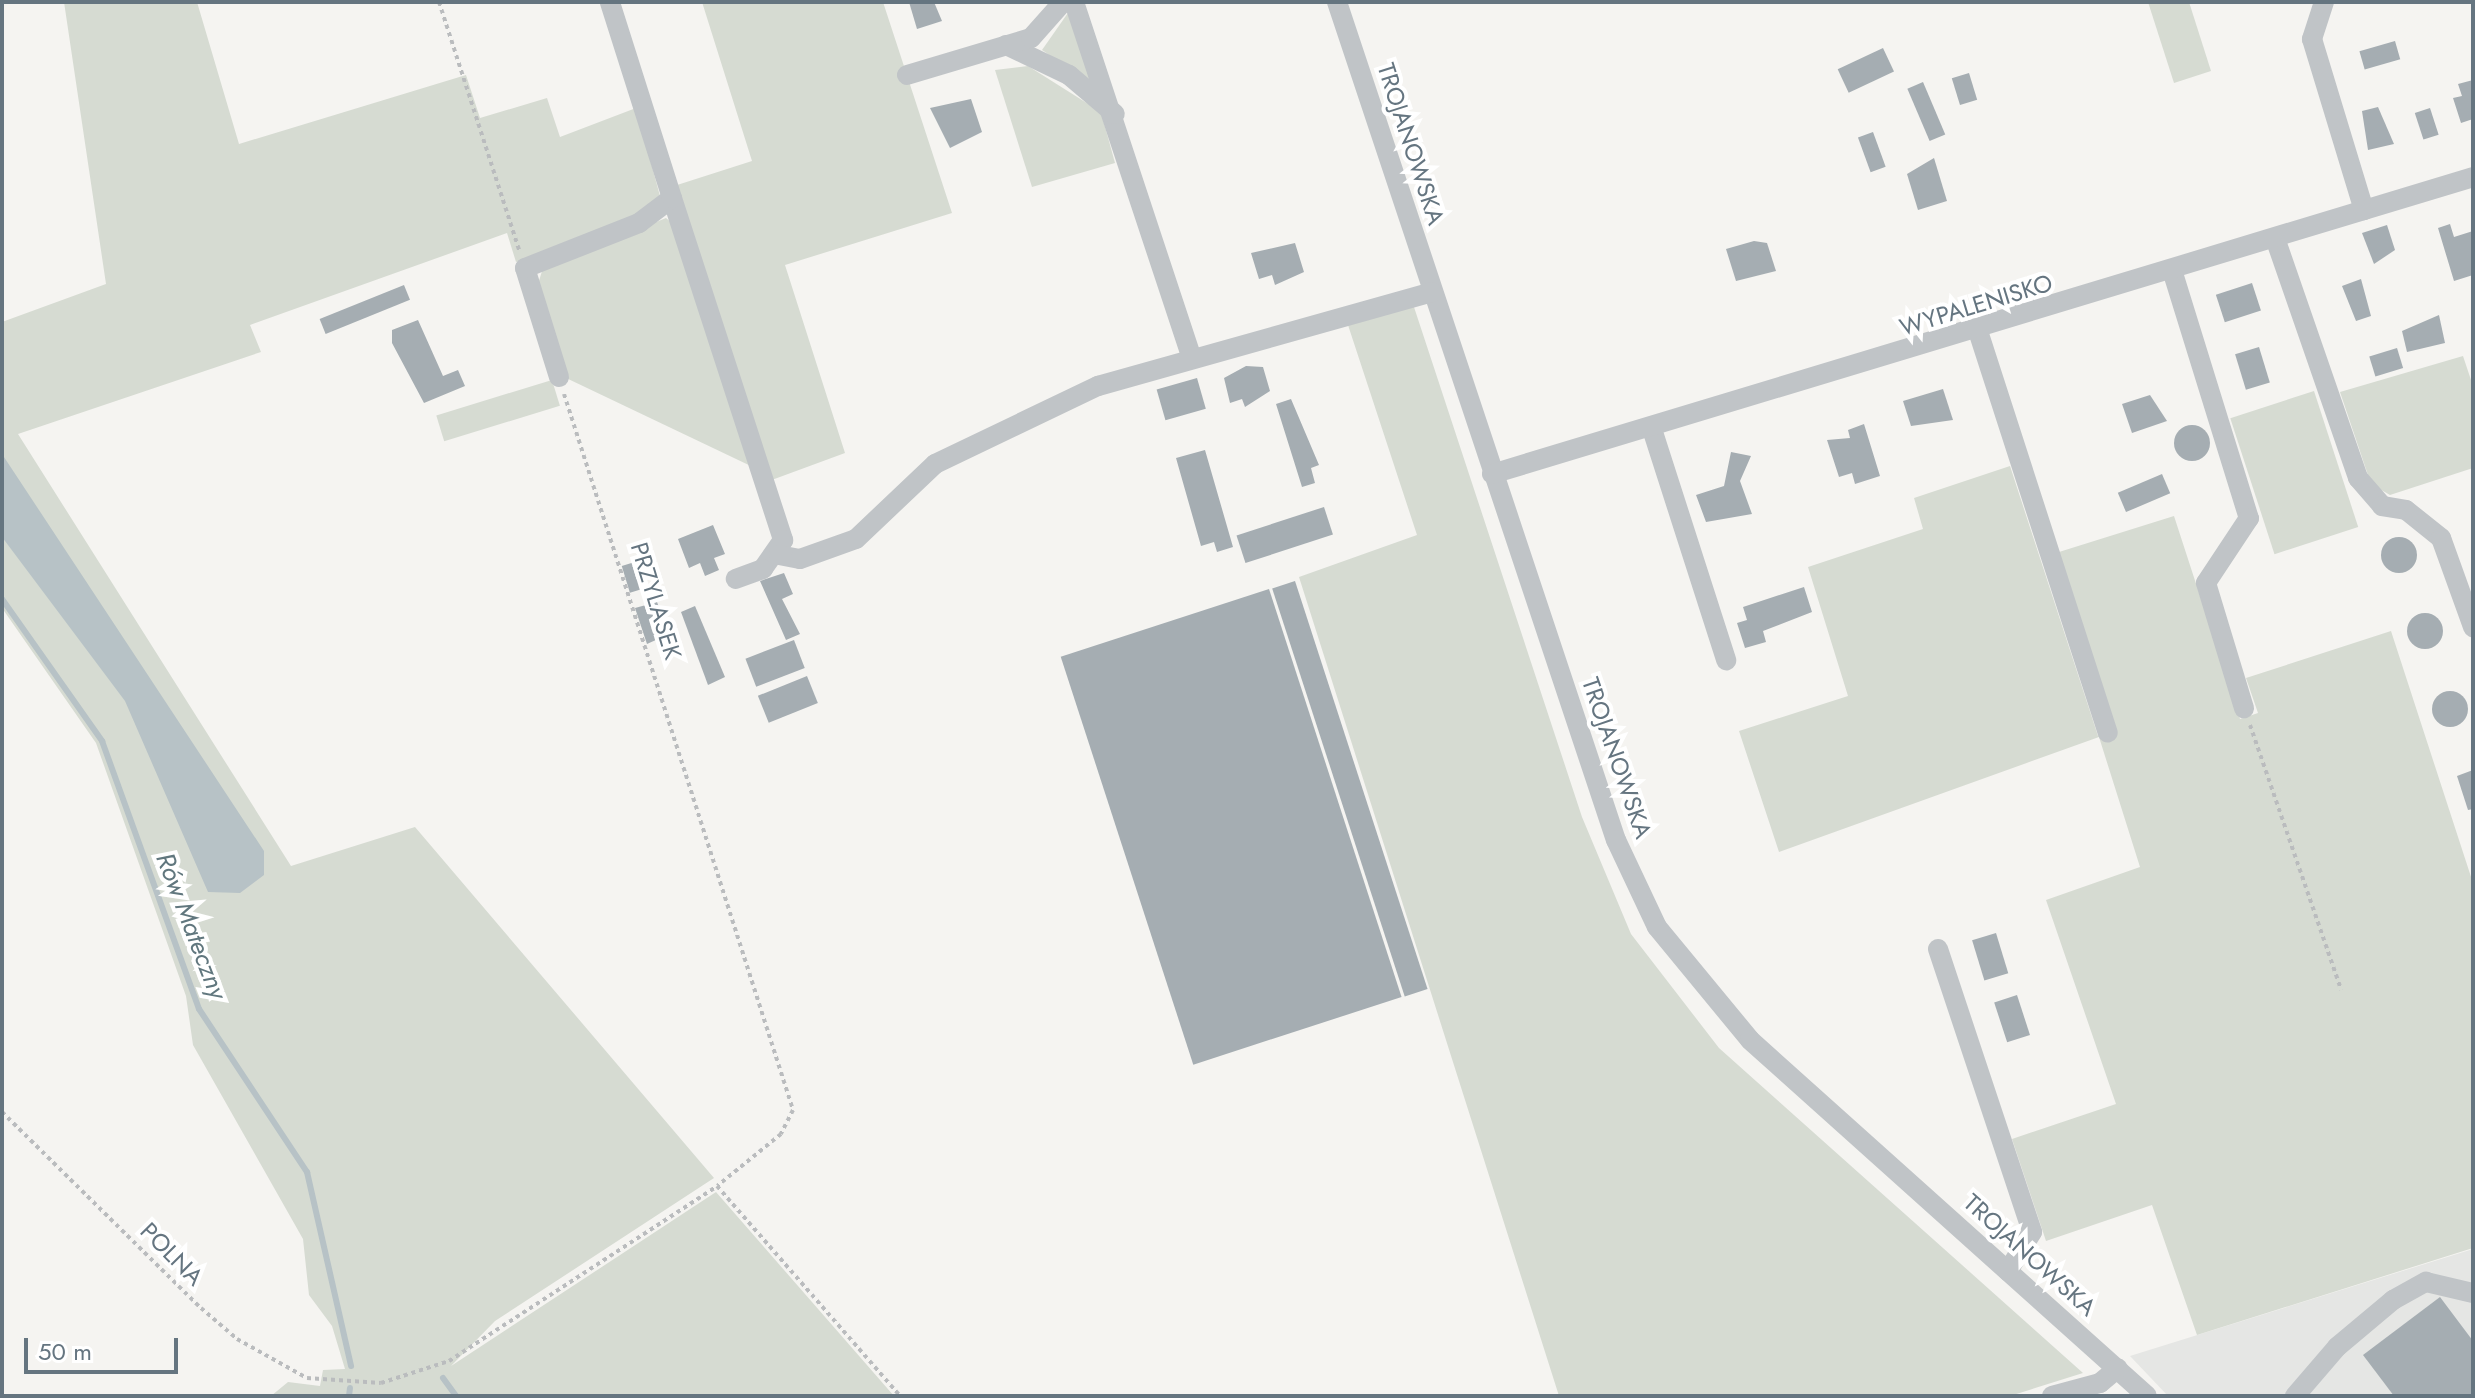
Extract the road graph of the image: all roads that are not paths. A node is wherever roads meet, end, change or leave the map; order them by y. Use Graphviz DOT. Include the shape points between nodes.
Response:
graph roads {
  1 [pos="610,2"];
  2 [pos="1063,2"];
  3 [pos="1074,2"];
  4 [pos="1337,2"];
  5 [pos="2324,2"];
  6 [pos="1006,45"];
  7 [pos="907,75"];
  8 [pos="1118,117"];
  9 [pos="2473,177"];
  10 [pos="672,198"];
  11 [pos="2364,210"];
  12 [pos="2275,238"];
  13 [pos="2172,270"];
  14 [pos="1432,292"];
  15 [pos="1978,331"];
  16 [pos="1191,355"];
  17 [pos="559,377"];
  18 [pos="1652,429"];
  19 [pos="1492,474"];
  20 [pos="779,555"];
  21 [pos="736,579"];
  22 [pos="2473,627"];
  23 [pos="1726,660"];
  24 [pos="2244,708"];
  25 [pos="2108,733"];
  26 [pos="1938,949"];
  27 [pos="2008,1271"];
  28 [pos="2473,1293"];
  29 [pos="2115,1366"];
  30 [pos="2052,1396"];
  31 [pos="2147,1396"];
  32 [pos="2295,1396"];
  1 -- 10 [label="street"];
  2 -- 6 [label="street" via="1031,38"];
  3 -- 8 [label="street"];
  4 -- 14 [label="street, TROJANOWSKA"];
  5 -- 11 [label="street" via="2312,39"];
  6 -- 7 [label="street"];
  6 -- 8 [label="street" via="1069,75"];
  8 -- 16 [label="street"];
  9 -- 11 [label="street, WYPALENISKO"];
  10 -- 17 [label="street" via="639,223 525,268"];
  10 -- 20 [label="street" via="783,540"];
  11 -- 12 [label="street, WYPALENISKO"];
  12 -- 13 [label="street, WYPALENISKO"];
  12 -- 22 [label="street" via="2358,478 2382,506 2406,510 2441,538"];
  13 -- 15 [label="street, WYPALENISKO"];
  13 -- 24 [label="street" via="2249,518 2206,583"];
  14 -- 16 [label="street"];
  14 -- 19 [label="street, TROJANOWSKA"];
  15 -- 18 [label="street, WYPALENISKO"];
  15 -- 25 [label="street"];
  16 -- 20 [label="street" via="1098,386 935,464 856,539 800,559"];
  18 -- 19 [label="street, WYPALENISKO"];
  18 -- 23 [label="street"];
  19 -- 27 [label="street, TROJANOWSKA" via="1616,840 1674,954 1750,1040"];
  20 -- 21 [label="street"];
  26 -- 27 [label="street" via="2032,1232"];
  27 -- 29 [label="street, TROJANOWSKA"];
  28 -- 32 [label="street" via="2426,1282 2393,1300 2337,1347"];
  29 -- 30 [label="street" via="2100,1383"];
  29 -- 31 [label="street, TROJANOWSKA"];
}
